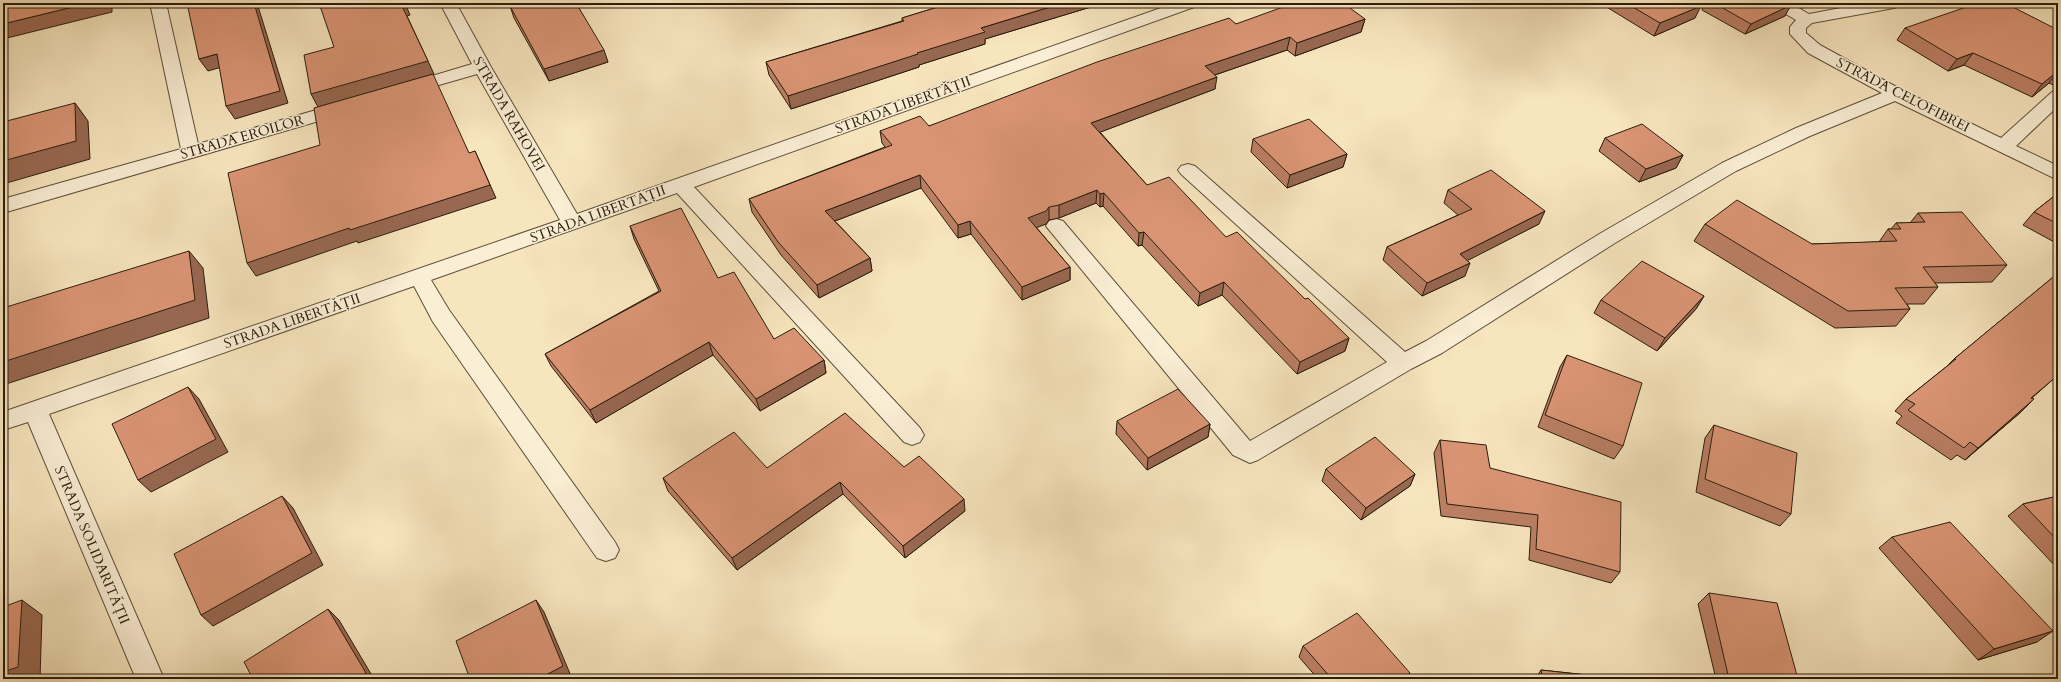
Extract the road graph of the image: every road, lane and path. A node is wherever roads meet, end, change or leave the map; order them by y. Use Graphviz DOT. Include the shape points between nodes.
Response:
graph roads {
  1 [pos="158,3"];
  2 [pos="448,3"];
  3 [pos="1192,3"];
  4 [pos="1778,3"];
  5 [pos="1894,3"];
  6 [pos="1807,19"];
  7 [pos="482,67"];
  8 [pos="390,94"];
  9 [pos="1896,94"];
  10 [pos="2058,96"];
  11 [pos="359,103"];
  12 [pos="2003,147"];
  13 [pos="191,152"];
  14 [pos="1188,170"];
  15 [pos="2058,174"];
  16 [pos="680,184"];
  17 [pos="3,206"];
  18 [pos="572,223"];
  19 [pos="1056,226"];
  20 [pos="419,277"];
  21 [pos="1402,363"];
  22 [pos="34,410"];
  23 [pos="3,421"];
  24 [pos="912,435"];
  25 [pos="606,550"];
  26 [pos="150,679"];
  1 -- 13 [label="street"];
  2 -- 7 [label="street, STRADA RAHOVEI"];
  3 -- 16 [label="street, STRADA LIBERTĂȚII"];
  4 -- 6 [label="street"];
  5 -- 6 [label="street"];
  6 -- 9 [label="street, STRADA CELOFIBREI" via="1798,27 1798,34 1804,42"];
  7 -- 8 [label="street"];
  7 -- 18 [label="street, STRADA RAHOVEI"];
  9 -- 12 [label="street, STRADA CELOFIBREI"];
  9 -- 21 [label="street" via="1803,132 1729,167 1608,238 1434,347"];
  10 -- 12 [label="street"];
  11 -- 13 [label="street, STRADA EROILOR"];
  12 -- 15 [label="street, STRADA CELOFIBREI"];
  13 -- 17 [label="street, STRADA EROILOR"];
  14 -- 21 [label="street"];
  16 -- 18 [label="street, STRADA LIBERTĂȚII"];
  16 -- 24 [label="street"];
  18 -- 20 [label="street, STRADA LIBERTĂȚII"];
  19 -- 21 [label="street" via="1241,448 1250,453"];
  20 -- 22 [label="street, STRADA LIBERTĂȚII"];
  20 -- 25 [label="street" via="441,316"];
  22 -- 23 [label="street, STRADA LIBERTĂȚII"];
  22 -- 26 [label="street, STRADA SOLIDARITĂȚII"];
}
